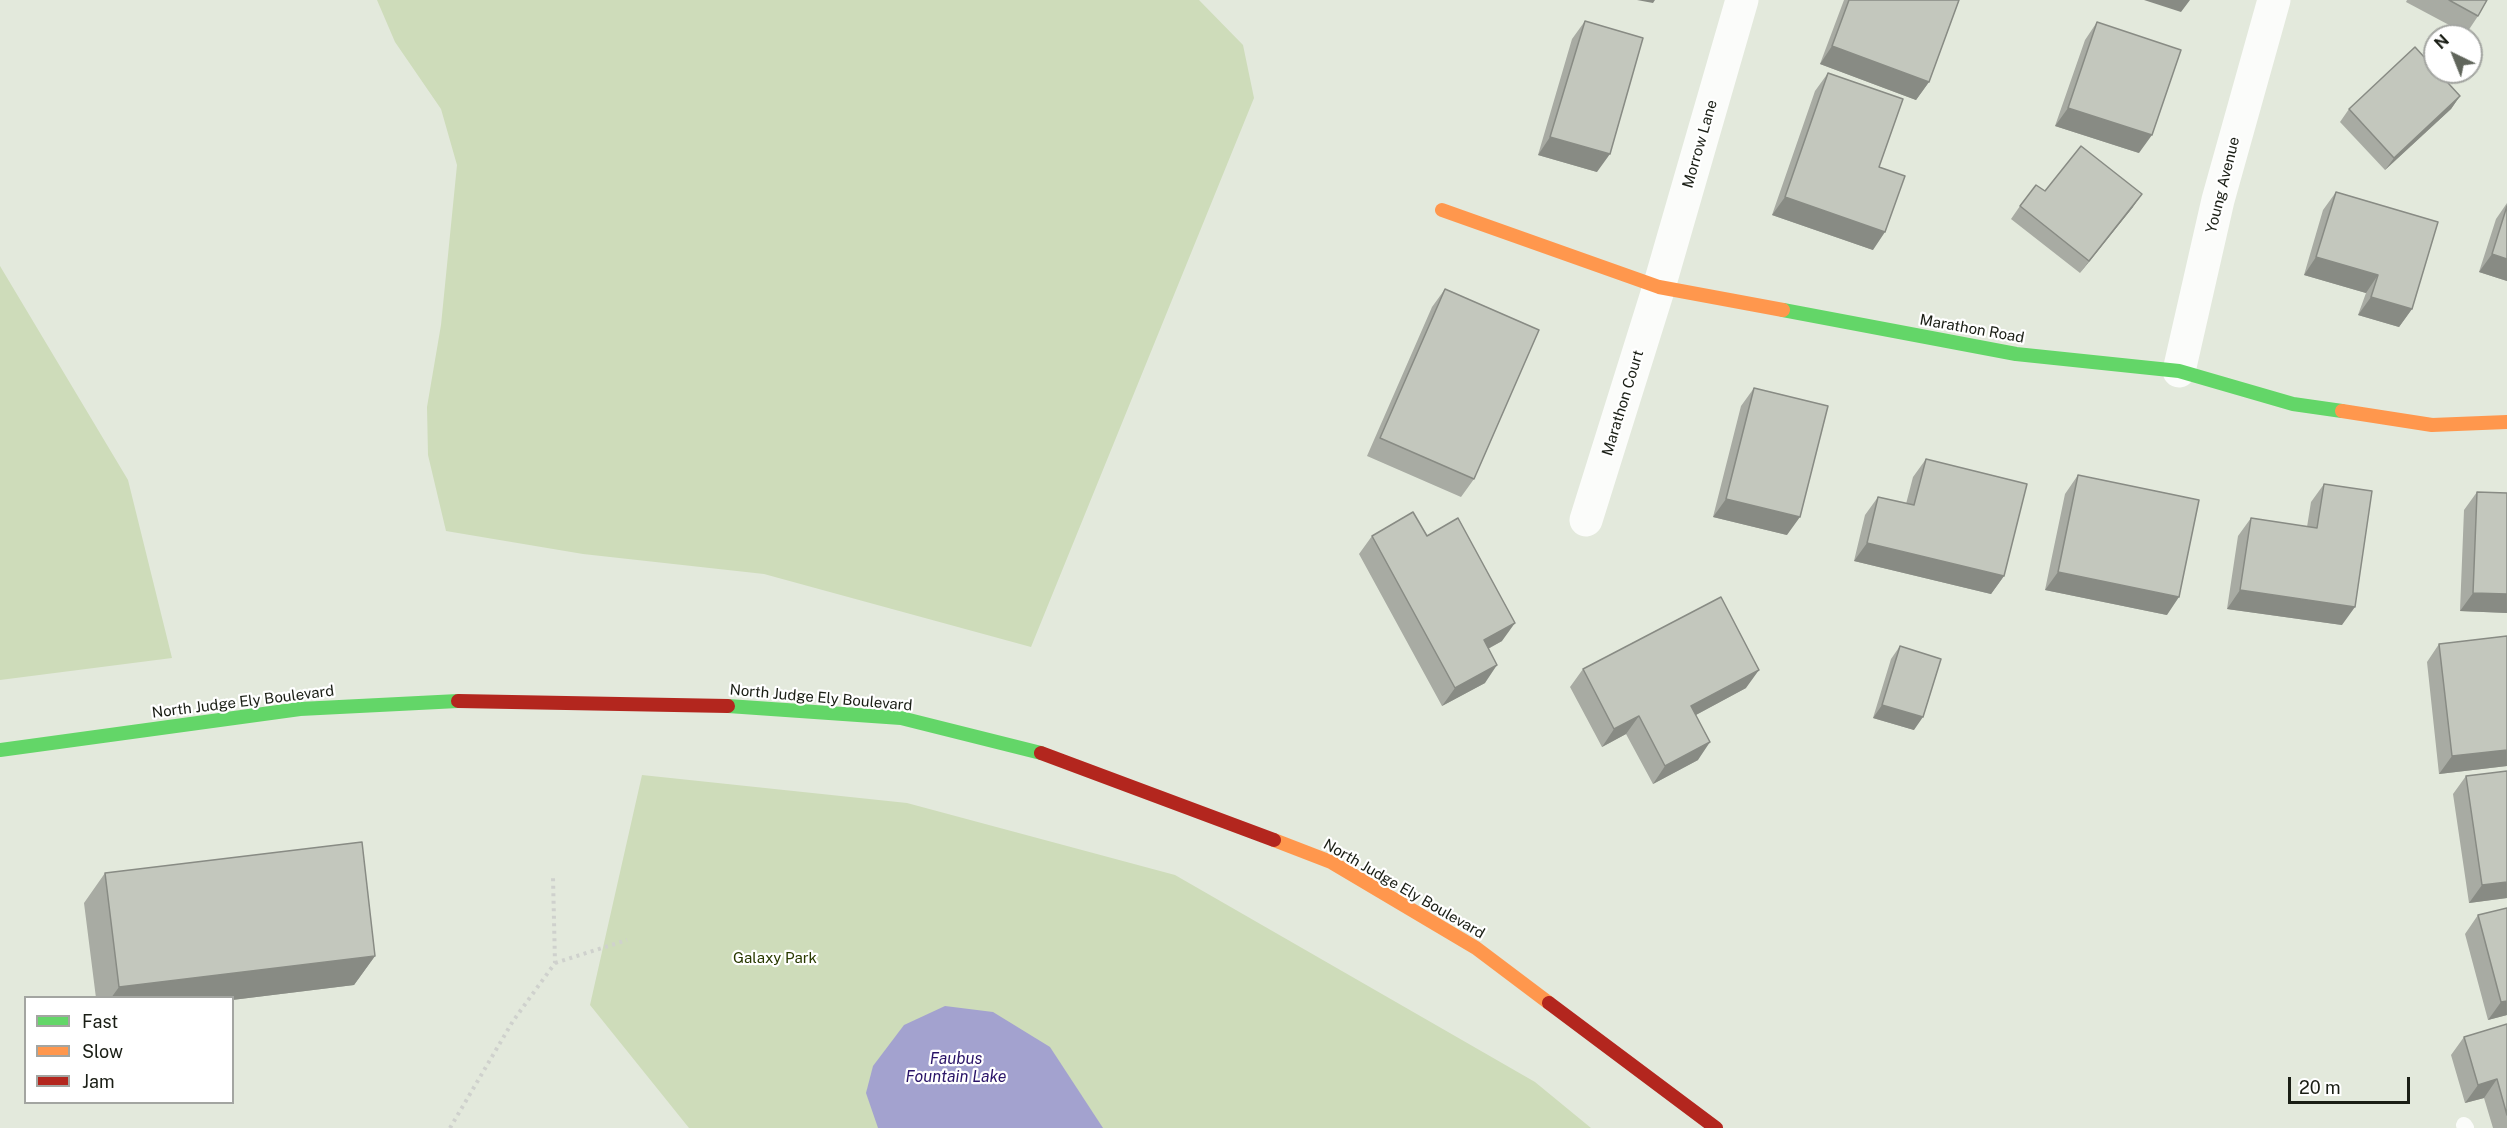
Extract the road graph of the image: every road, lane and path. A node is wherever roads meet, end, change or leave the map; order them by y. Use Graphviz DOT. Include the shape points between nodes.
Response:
graph roads {
  1 [pos="1742,0"];
  2 [pos="2274,0"];
  3 [pos="1442,210"];
  4 [pos="1659,287"];
  5 [pos="2179,371"];
  6 [pos="2507,422"];
  7 [pos="1586,520"];
  8 [pos="0,750"];
  9 [pos="553,877"];
  10 [pos="627,940"];
  11 [pos="555,963"];
  12 [pos="450,1128"];
  13 [pos="1716,1128"];
  1 -- 4 [label="street, Morrow Lane"];
  2 -- 5 [label="street, Young Avenue" via="2218,200"];
  3 -- 4 [label="main road, Marathon Road"];
  4 -- 5 [label="main road, Marathon Road" via="2016,354"];
  4 -- 7 [label="street, Marathon Court"];
  5 -- 6 [label="main road, Marathon Road" via="2293,404 2432,426"];
  8 -- 13 [label="main road, North Judge Ely Boulevard" via="300,709 447,701 741,706 901,718 1038,752 1331,862 1476,948"];
  9 -- 11 [label="path"];
  10 -- 11 [label="path"];
  11 -- 12 [label="path" via="513,1021"];
}
